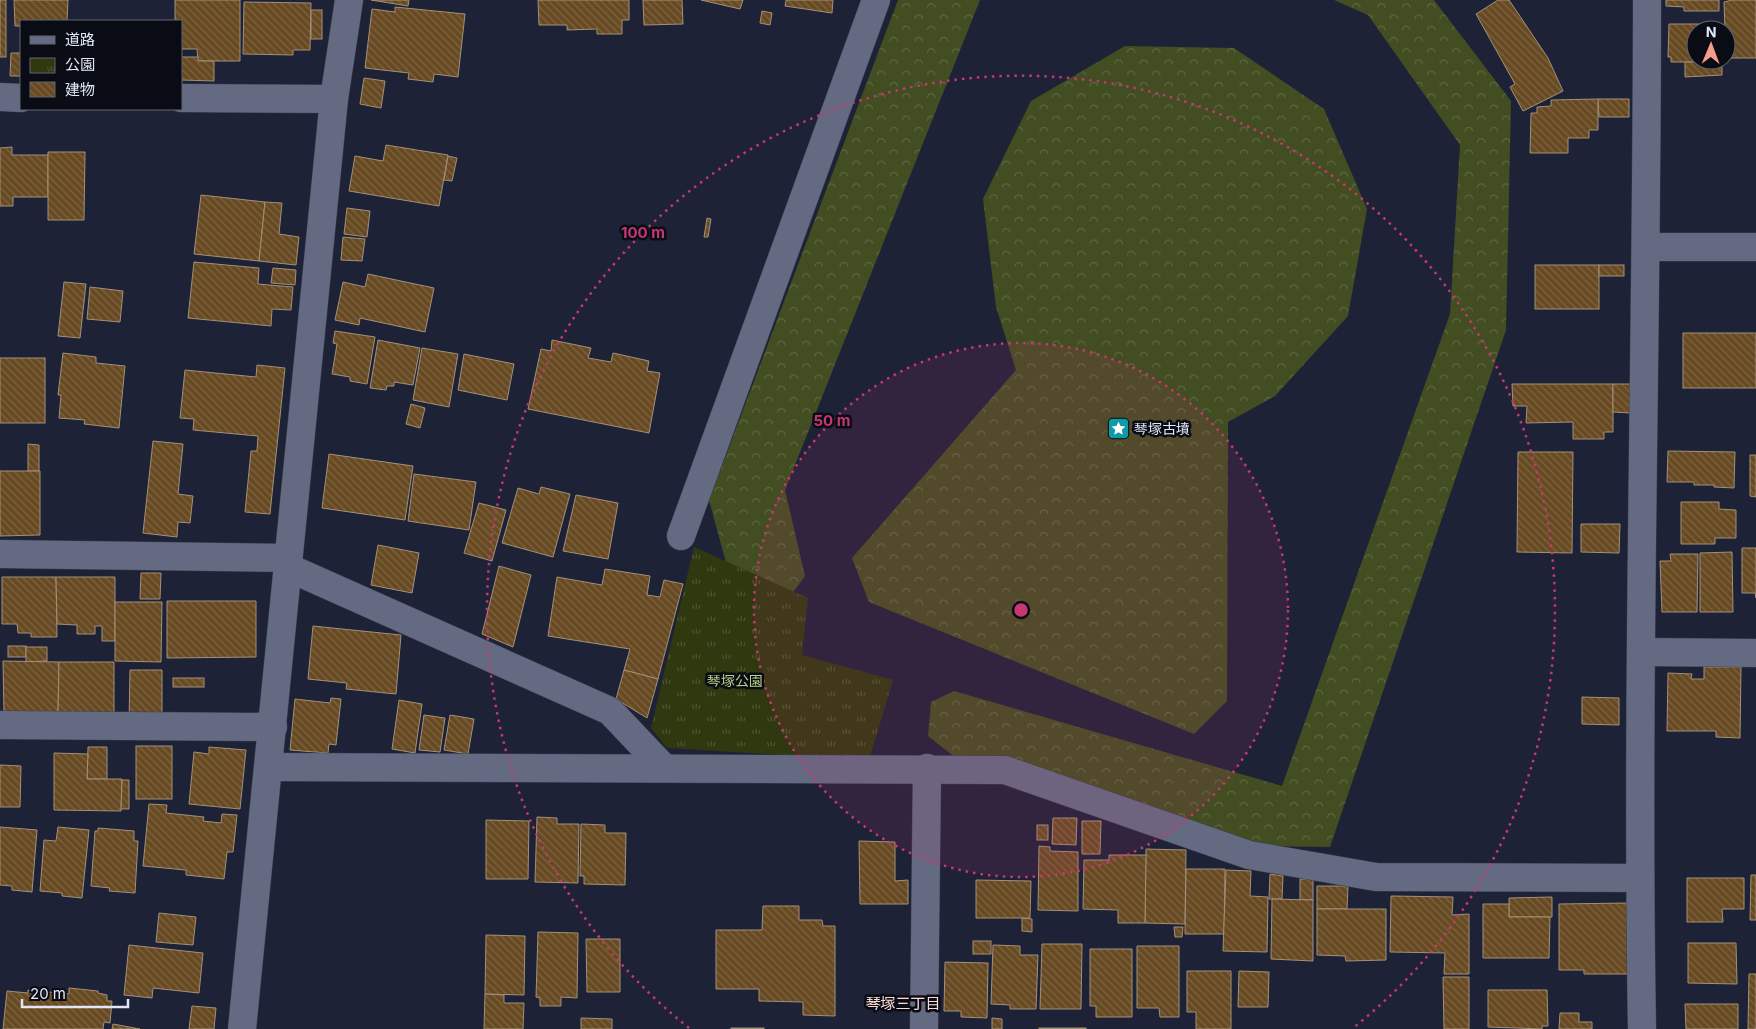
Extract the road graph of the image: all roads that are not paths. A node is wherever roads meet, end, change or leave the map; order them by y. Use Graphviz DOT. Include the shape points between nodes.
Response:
graph roads {
  1 [pos="349,0"];
  2 [pos="876,0"];
  3 [pos="1647,0"];
  4 [pos="0,97"];
  5 [pos="20,98"];
  6 [pos="182,98"];
  7 [pos="334,99"];
  8 [pos="1647,247"];
  9 [pos="1756,247"];
  10 [pos="681,536"];
  11 [pos="0,554"];
  12 [pos="288,563"];
  13 [pos="1642,652"];
  14 [pos="1756,653"];
  15 [pos="0,725"];
  16 [pos="273,727"];
  17 [pos="269,767"];
  18 [pos="664,768"];
  19 [pos="927,768"];
  20 [pos="1640,878"];
  21 [pos="242,1029"];
  22 [pos="924,1029"];
  23 [pos="1642,1029"];
  1 -- 7 [label="street"];
  2 -- 10 [label="street"];
  3 -- 8 [label="street"];
  4 -- 5 [label="street"];
  6 -- 7 [label="street"];
  7 -- 12 [label="street"];
  8 -- 9 [label="street"];
  8 -- 13 [label="street"];
  11 -- 12 [label="street"];
  12 -- 16 [label="street"];
  12 -- 18 [label="street" via="610,711"];
  13 -- 14 [label="street"];
  13 -- 20 [label="street"];
  15 -- 16 [label="street"];
  16 -- 17 [label="street"];
  17 -- 18 [label="street"];
  17 -- 21 [label="street"];
  18 -- 19 [label="street"];
  19 -- 20 [label="street" via="1005,770 1249,855 1376,877"];
  19 -- 22 [label="street"];
  20 -- 23 [label="street"];
}
